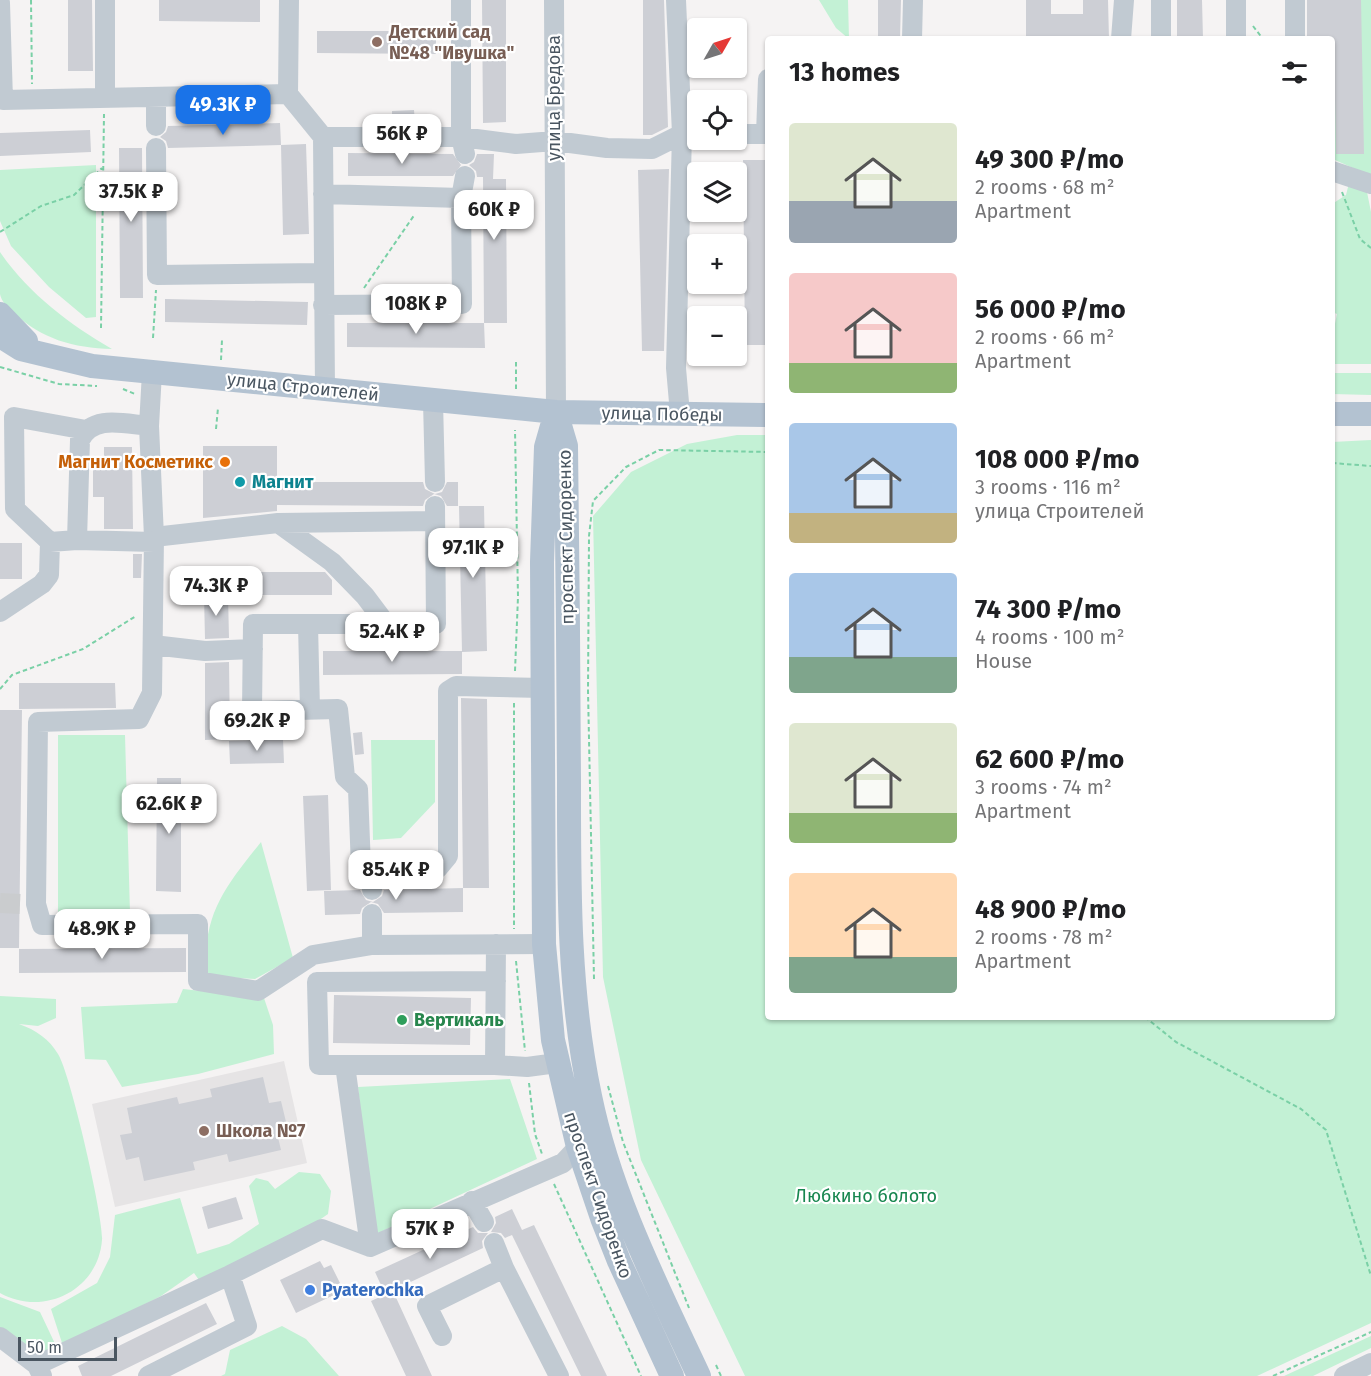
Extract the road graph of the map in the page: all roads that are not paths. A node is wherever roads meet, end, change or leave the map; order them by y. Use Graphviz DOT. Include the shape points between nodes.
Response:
graph roads {
  1 [pos="105,0"];
  2 [pos="289,0"];
  3 [pos="460,0"];
  4 [pos="554,0"];
  5 [pos="676,0"];
  6 [pos="913,0"];
  7 [pos="1124,0"];
  8 [pos="1161,0"];
  9 [pos="1236,0"];
  10 [pos="1295,0"];
  11 [pos="0,3"];
  12 [pos="912,36"];
  13 [pos="1121,36"];
  14 [pos="1161,36"];
  15 [pos="1236,36"];
  16 [pos="1295,36"];
  17 [pos="288,94"];
  18 [pos="105,98"];
  19 [pos="156,98"];
  20 [pos="687,105"];
  21 [pos="156,126"];
  22 [pos="747,134"];
  23 [pos="765,134"];
  24 [pos="687,135"];
  25 [pos="323,137"];
  26 [pos="555,141"];
  27 [pos="463,145"];
  28 [pos="156,148"];
  29 [pos="689,150"];
  30 [pos="1335,172"];
  31 [pos="465,176"];
  32 [pos="1371,184"];
  33 [pos="323,194"];
  34 [pos="461,198"];
  35 [pos="323,273"];
  36 [pos="323,305"];
  37 [pos="0,314"];
  38 [pos="0,336"];
  39 [pos="10,347"];
  40 [pos="51,356"];
  41 [pos="152,372"];
  42 [pos="325,389"];
  43 [pos="433,401"];
  44 [pos="556,412"];
  45 [pos="680,414"];
  46 [pos="1335,414"];
  47 [pos="1371,414"];
  48 [pos="7,415"];
  49 [pos="765,415"];
  50 [pos="149,426"];
  51 [pos="86,430"];
  52 [pos="435,482"];
  53 [pos="278,523"];
  54 [pos="154,539"];
  55 [pos="77,540"];
  56 [pos="50,542"];
  57 [pos="0,612"];
  58 [pos="308,624"];
  59 [pos="386,624"];
  60 [pos="153,645"];
  61 [pos="253,649"];
  62 [pos="542,688"];
  63 [pos="310,710"];
  64 [pos="372,870"];
  65 [pos="372,890"];
  66 [pos="372,914"];
  67 [pos="496,944"];
  68 [pos="544,944"];
  69 [pos="372,945"];
  70 [pos="313,955"];
  71 [pos="496,981"];
  72 [pos="317,982"];
  73 [pos="557,1063"];
  74 [pos="345,1065"];
  75 [pos="495,1065"];
  76 [pos="601,1138"];
  77 [pos="578,1147"];
  78 [pos="472,1201"];
  79 [pos="484,1222"];
  80 [pos="494,1243"];
  81 [pos="370,1247"];
  82 [pos="504,1268"];
  83 [pos="230,1275"];
  84 [pos="442,1336"];
  85 [pos="0,1337"];
  86 [pos="1371,1363"];
  87 [pos="40,1371"];
  88 [pos="708,1371"];
  89 [pos="148,1376"];
  90 [pos="559,1376"];
  91 [pos="672,1376"];
  92 [pos="1344,1376"];
  1 -- 18 [label="street"];
  2 -- 17 [label="street"];
  3 -- 27 [label="street"];
  4 -- 26 [label="street, улица Бредова"];
  5 -- 20 [label="street"];
  6 -- 12 [label="street"];
  7 -- 13 [label="street"];
  8 -- 14 [label="street"];
  9 -- 15 [label="street"];
  10 -- 16 [label="street"];
  11 -- 18 [label="street" via="3,100"];
  17 -- 19 [label="street"];
  17 -- 25 [label="street"];
  18 -- 19 [label="street"];
  19 -- 21 [label="street"];
  22 -- 23 [label="street"];
  24 -- 26 [label="street" via="652,149"];
  25 -- 27 [label="street"];
  25 -- 33 [label="street"];
  26 -- 27 [label="street"];
  26 -- 44 [label="street, улица Бредова"];
  28 -- 35 [label="street" via="157,275"];
  29 -- 45 [label="street" via="676,368"];
  30 -- 32 [label="street"];
  31 -- 34 [label="street"];
  33 -- 34 [label="street"];
  33 -- 35 [label="street"];
  34 -- 36 [label="street" via="462,304"];
  35 -- 36 [label="street"];
  36 -- 42 [label="street"];
  37 -- 40 [label="main road, улица Строителей" via="20,336"];
  38 -- 39 [label="main road, улица Строителей"];
  39 -- 40 [label="main road, улица Строителей"];
  40 -- 41 [label="main road, улица Строителей" via="92,366"];
  41 -- 42 [label="main road, улица Строителей"];
  41 -- 50 [label="street"];
  42 -- 43 [label="main road, улица Строителей"];
  43 -- 44 [label="main road, улица Строителей"];
  43 -- 52 [label="street"];
  44 -- 45 [label="main road, улица Победы"];
  44 -- 62 [label="main road, проспект Сидоренко" via="546,447"];
  44 -- 76 [label="main road, проспект Сидоренко" via="566,446 570,941 578,1030"];
  45 -- 49 [label="main road, улица Победы"];
  46 -- 47 [label="main road"];
  48 -- 51 [label="street"];
  48 -- 56 [label="street" via="15,509"];
  50 -- 51 [label="street" via="99,423"];
  50 -- 54 [label="street"];
  51 -- 55 [label="street" via="80,440"];
  53 -- 54 [label="street"];
  53 -- 59 [label="street" via="332,562"];
  53 -- 59 [label="street" via="435,513 436,624"];
  54 -- 55 [label="street"];
  54 -- 60 [label="street"];
  55 -- 56 [label="street"];
  56 -- 57 [label="street" via="49,575"];
  58 -- 59 [label="street"];
  58 -- 61 [label="street" via="253,624"];
  58 -- 63 [label="street"];
  60 -- 61 [label="street" via="205,651"];
  60 -- 70 [label="street" via="152,693 139,719 38,722 28,904 42,924 198,924 198,981 258,991"];
  61 -- 63 [label="street" via="252,711"];
  62 -- 64 [label="street" via="456,686 448,691 448,856 438,868"];
  62 -- 68 [label="main road, проспект Сидоренко"];
  63 -- 64 [label="street" via="338,709 345,777 358,789 361,868"];
  64 -- 65 [label="street"];
  66 -- 69 [label="street"];
  67 -- 68 [label="street"];
  67 -- 69 [label="street"];
  67 -- 71 [label="street"];
  68 -- 73 [label="main road, проспект Сидоренко"];
  69 -- 70 [label="street"];
  70 -- 72 [label="street"];
  71 -- 72 [label="street"];
  71 -- 75 [label="street"];
  72 -- 74 [label="street" via="320,1065"];
  73 -- 75 [label="street"];
  73 -- 77 [label="main road, проспект Сидоренко"];
  74 -- 75 [label="street"];
  74 -- 81 [label="street"];
  76 -- 77 [label="street"];
  76 -- 88 [label="main road, проспект Сидоренко" via="636,1238"];
  77 -- 78 [label="street" via="563,1163"];
  77 -- 91 [label="main road, проспект Сидоренко" via="619,1262"];
  78 -- 79 [label="street"];
  78 -- 81 [label="street"];
  80 -- 82 [label="street"];
  81 -- 83 [label="street" via="322,1229"];
  82 -- 84 [label="street" via="427,1306"];
  82 -- 90 [label="street"];
  83 -- 87 [label="street"];
  83 -- 89 [label="street" via="247,1326"];
  85 -- 87 [label="street"];
  86 -- 92 [label="street"];
}
